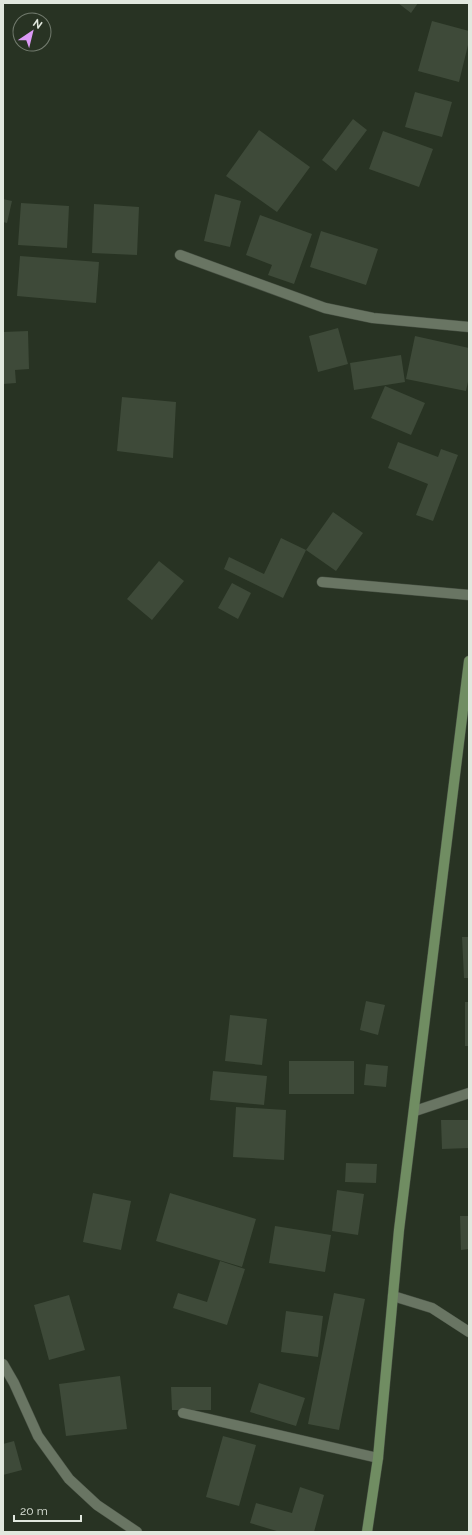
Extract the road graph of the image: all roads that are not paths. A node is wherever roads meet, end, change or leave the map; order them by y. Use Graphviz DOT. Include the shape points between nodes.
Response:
graph roads {
  1 [pos="180,255"];
  2 [pos="469,327"];
  3 [pos="322,582"];
  4 [pos="469,595"];
  5 [pos="469,660"];
  6 [pos="469,1093"];
  7 [pos="415,1111"];
  8 [pos="393,1296"];
  9 [pos="469,1332"];
  10 [pos="3,1364"];
  11 [pos="183,1413"];
  12 [pos="378,1458"];
  13 [pos="137,1532"];
  14 [pos="367,1532"];
  1 -- 2 [label="street" via="325,308 374,318"];
  3 -- 4 [label="street"];
  5 -- 7 [label="main road"];
  6 -- 7 [label="street"];
  7 -- 8 [label="main road"];
  8 -- 9 [label="street" via="432,1308"];
  8 -- 12 [label="main road"];
  10 -- 13 [label="street" via="38,1436 69,1479 97,1505"];
  11 -- 12 [label="street"];
  12 -- 14 [label="main road"];
}
